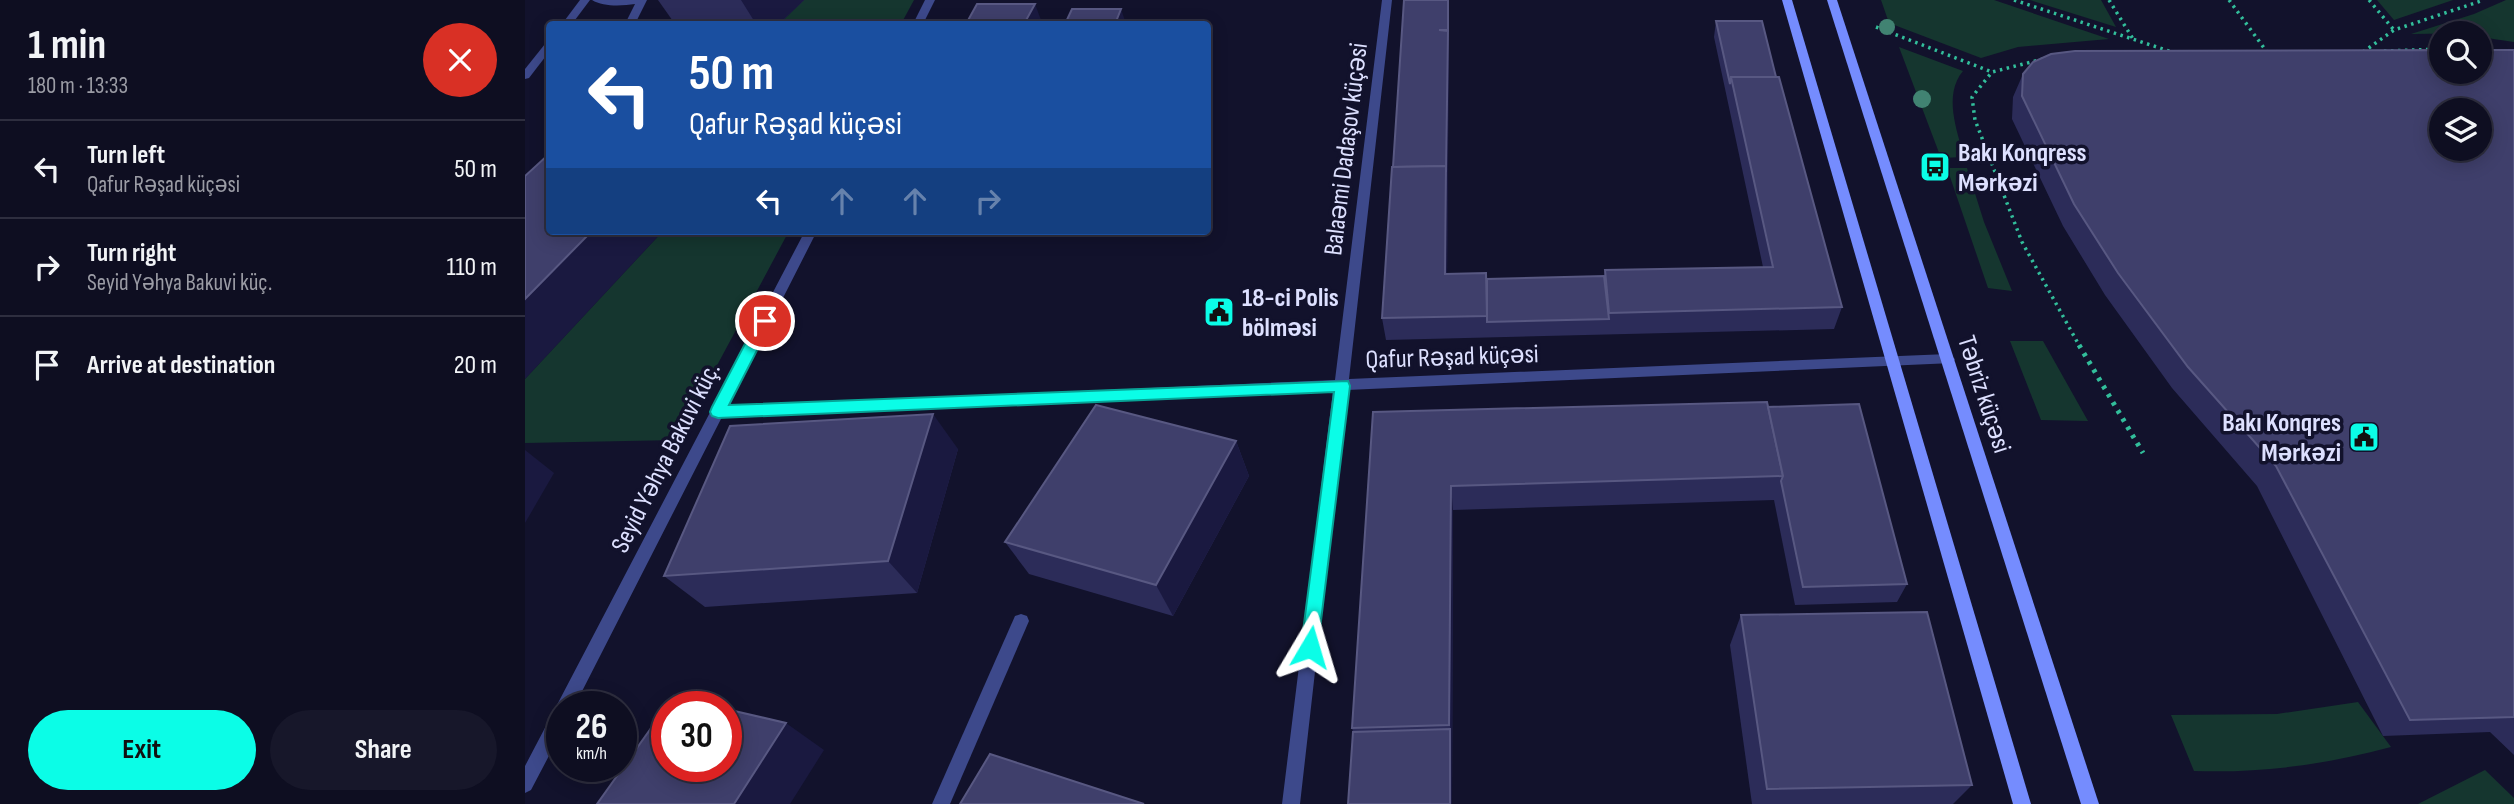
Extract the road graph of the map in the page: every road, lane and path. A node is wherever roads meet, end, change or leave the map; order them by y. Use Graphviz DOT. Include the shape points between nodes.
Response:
graph roads {
  1 [pos="585,0"];
  2 [pos="597,0"];
  3 [pos="641,0"];
  4 [pos="930,0"];
  5 [pos="1387,0"];
  6 [pos="1787,0"];
  7 [pos="1832,0"];
  8 [pos="2014,0"];
  9 [pos="2109,0"];
  10 [pos="2229,0"];
  11 [pos="2369,0"];
  12 [pos="2484,0"];
  13 [pos="569,21"];
  14 [pos="631,21"];
  15 [pos="920,21"];
  16 [pos="1876,27"];
  17 [pos="2394,30"];
  18 [pos="2133,40"];
  19 [pos="2429,49"];
  20 [pos="546,50"];
  21 [pos="2172,52"];
  22 [pos="2186,52"];
  23 [pos="2254,52"];
  24 [pos="2147,53"];
  25 [pos="2045,58"];
  26 [pos="1992,72"];
  27 [pos="525,76"];
  28 [pos="809,235"];
  29 [pos="1948,359"];
  30 [pos="1894,361"];
  31 [pos="1342,386"];
  32 [pos="718,412"];
  33 [pos="2143,453"];
  34 [pos="1021,621"];
  35 [pos="573,691"];
  36 [pos="546,744"];
  37 [pos="525,784"];
  38 [pos="941,804"];
  39 [pos="1291,804"];
  40 [pos="2022,804"];
  41 [pos="2090,804"];
  1 -- 13 [label="street"];
  2 -- 3 [label="street"];
  3 -- 14 [label="street"];
  4 -- 15 [label="street"];
  5 -- 31 [label="street, Balaəmi Dadaşov küçəsi"];
  6 -- 30 [label="main road"];
  7 -- 29 [label="main road, Təbriz küçəsi"];
  8 -- 18 [label="path"];
  9 -- 18 [label="path"];
  10 -- 23 [label="path" via="2267,52"];
  11 -- 17 [label="path"];
  12 -- 17 [label="path"];
  16 -- 26 [label="path"];
  17 -- 19 [label="path" via="2363,51"];
  18 -- 21 [label="path"];
  20 -- 27 [label="street"];
  21 -- 22 [label="path"];
  21 -- 24 [label="path"];
  25 -- 26 [label="path"];
  26 -- 33 [label="path" via="1972,97 1975,120 2022,242"];
  28 -- 32 [label="street, Seyid Yəhya Bakuvi küç."];
  29 -- 30 [label="street, Qafur Rəşad küçəsi"];
  29 -- 41 [label="main road, Təbriz küçəsi"];
  30 -- 31 [label="street, Qafur Rəşad küçəsi"];
  30 -- 40 [label="main road"];
  31 -- 32 [label="street, Qafur Rəşad küçəsi"];
  31 -- 39 [label="street, Balaəmi Dadaşov küçəsi"];
  32 -- 35 [label="street, Seyid Yəhya Bakuvi küç."];
  34 -- 38 [label="street"];
  36 -- 37 [label="street"];
}
